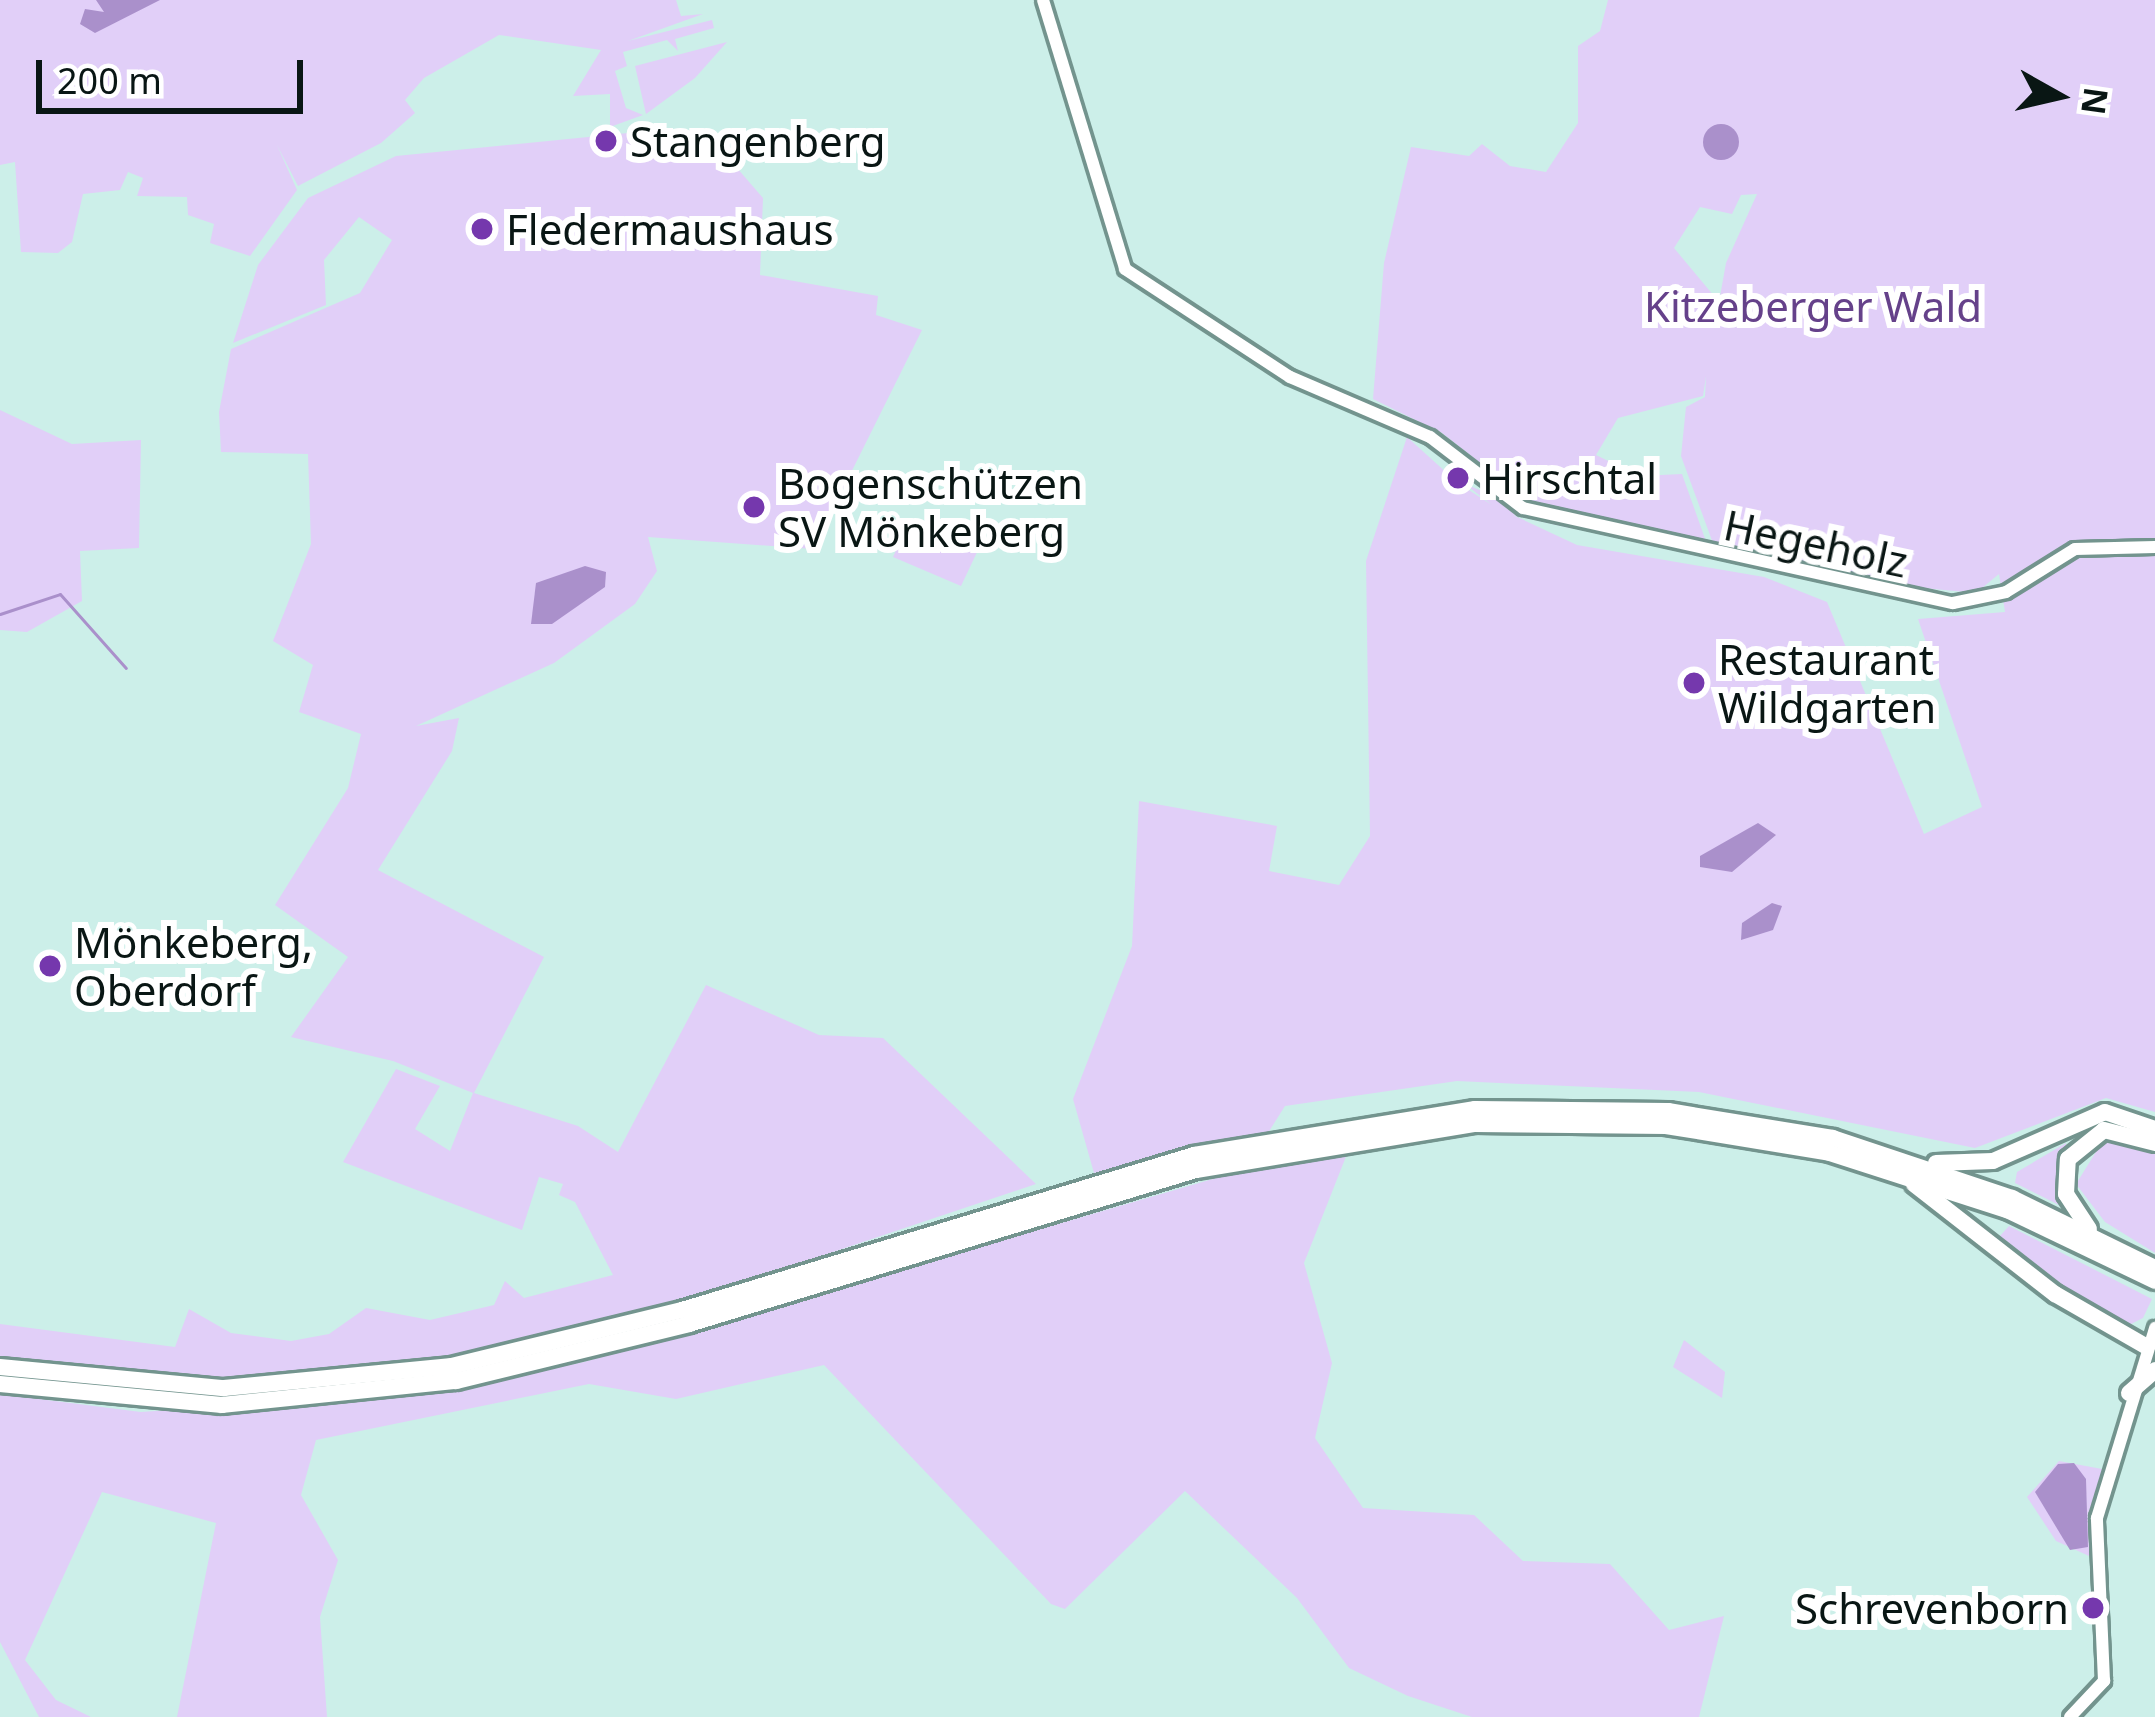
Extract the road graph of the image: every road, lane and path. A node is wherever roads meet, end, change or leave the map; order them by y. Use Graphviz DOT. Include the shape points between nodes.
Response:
graph roads {
  1 [pos="1043,0"];
  2 [pos="2155,547"];
  3 [pos="2155,1129"];
  4 [pos="2155,1142"];
  5 [pos="1915,1161"];
  6 [pos="1887,1168"];
  7 [pos="1025,1210"];
  8 [pos="2099,1238"];
  9 [pos="2155,1268"];
  10 [pos="2155,1281"];
  11 [pos="2152,1339"];
  12 [pos="0,1367"];
  13 [pos="2155,1370"];
  14 [pos="0,1384"];
  15 [pos="2129,1393"];
  16 [pos="2070,1717"];
  1 -- 2 [label="street, Hegeholz" via="1125,269 1194,323 1406,423 1539,514 1930,601 1990,598 2092,545"];
  3 -- 5 [label="highway" via="2105,1112 1993,1161"];
  4 -- 8 [label="highway" via="2104,1130 2068,1159 2066,1193"];
  5 -- 7 [label="highway" via="1713,1116 1475,1109 1249,1142"];
  5 -- 8 [label="highway"];
  6 -- 7 [label="highway" via="1666,1126 1475,1124 1248,1157"];
  6 -- 10 [label="highway" via="2007,1210"];
  6 -- 11 [label="highway"];
  7 -- 12 [label="highway" via="682,1310 452,1366 186,1388"];
  7 -- 14 [label="highway" via="610,1346 408,1389 222,1405"];
  8 -- 9 [label="highway"];
  11 -- 15 [label="street"];
  13 -- 15 [label="highway"];
  15 -- 16 [label="street" via="2094,1551 2104,1682"];
}
